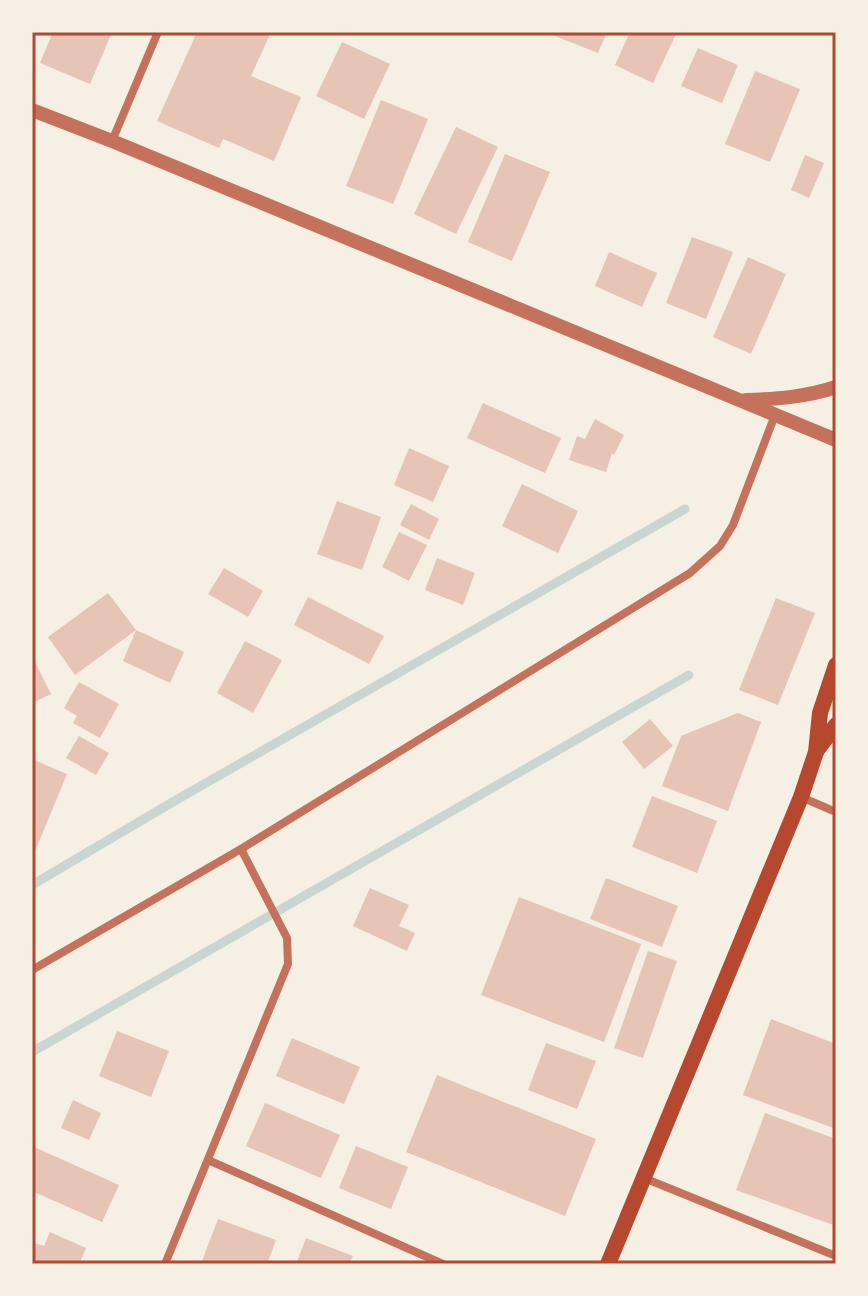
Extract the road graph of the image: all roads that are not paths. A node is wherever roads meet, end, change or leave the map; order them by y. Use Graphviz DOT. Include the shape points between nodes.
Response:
graph roads {
  1 [pos="158,32"];
  2 [pos="32,110"];
  3 [pos="112,141"];
  4 [pos="836,387"];
  5 [pos="741,400"];
  6 [pos="775,415"];
  7 [pos="836,440"];
  8 [pos="836,665"];
  9 [pos="836,725"];
  10 [pos="816,752"];
  11 [pos="801,797"];
  12 [pos="836,812"];
  13 [pos="241,849"];
  14 [pos="32,970"];
  15 [pos="208,1160"];
  16 [pos="644,1178"];
  17 [pos="836,1256"];
  18 [pos="165,1264"];
  19 [pos="443,1264"];
  20 [pos="608,1264"];
  1 -- 3 [label="street"];
  2 -- 3 [label="street"];
  3 -- 5 [label="street"];
  4 -- 5 [label="street" via="787,398"];
  5 -- 6 [label="street"];
  6 -- 7 [label="street"];
  6 -- 13 [label="street" via="733,525 720,546 690,573"];
  8 -- 10 [label="main road" via="820,713"];
  9 -- 10 [label="main road"];
  10 -- 11 [label="main road"];
  11 -- 12 [label="street"];
  11 -- 16 [label="main road"];
  13 -- 14 [label="street"];
  13 -- 15 [label="street" via="287,938 289,957"];
  15 -- 18 [label="street"];
  15 -- 19 [label="street"];
  16 -- 17 [label="street"];
  16 -- 20 [label="main road"];
}
